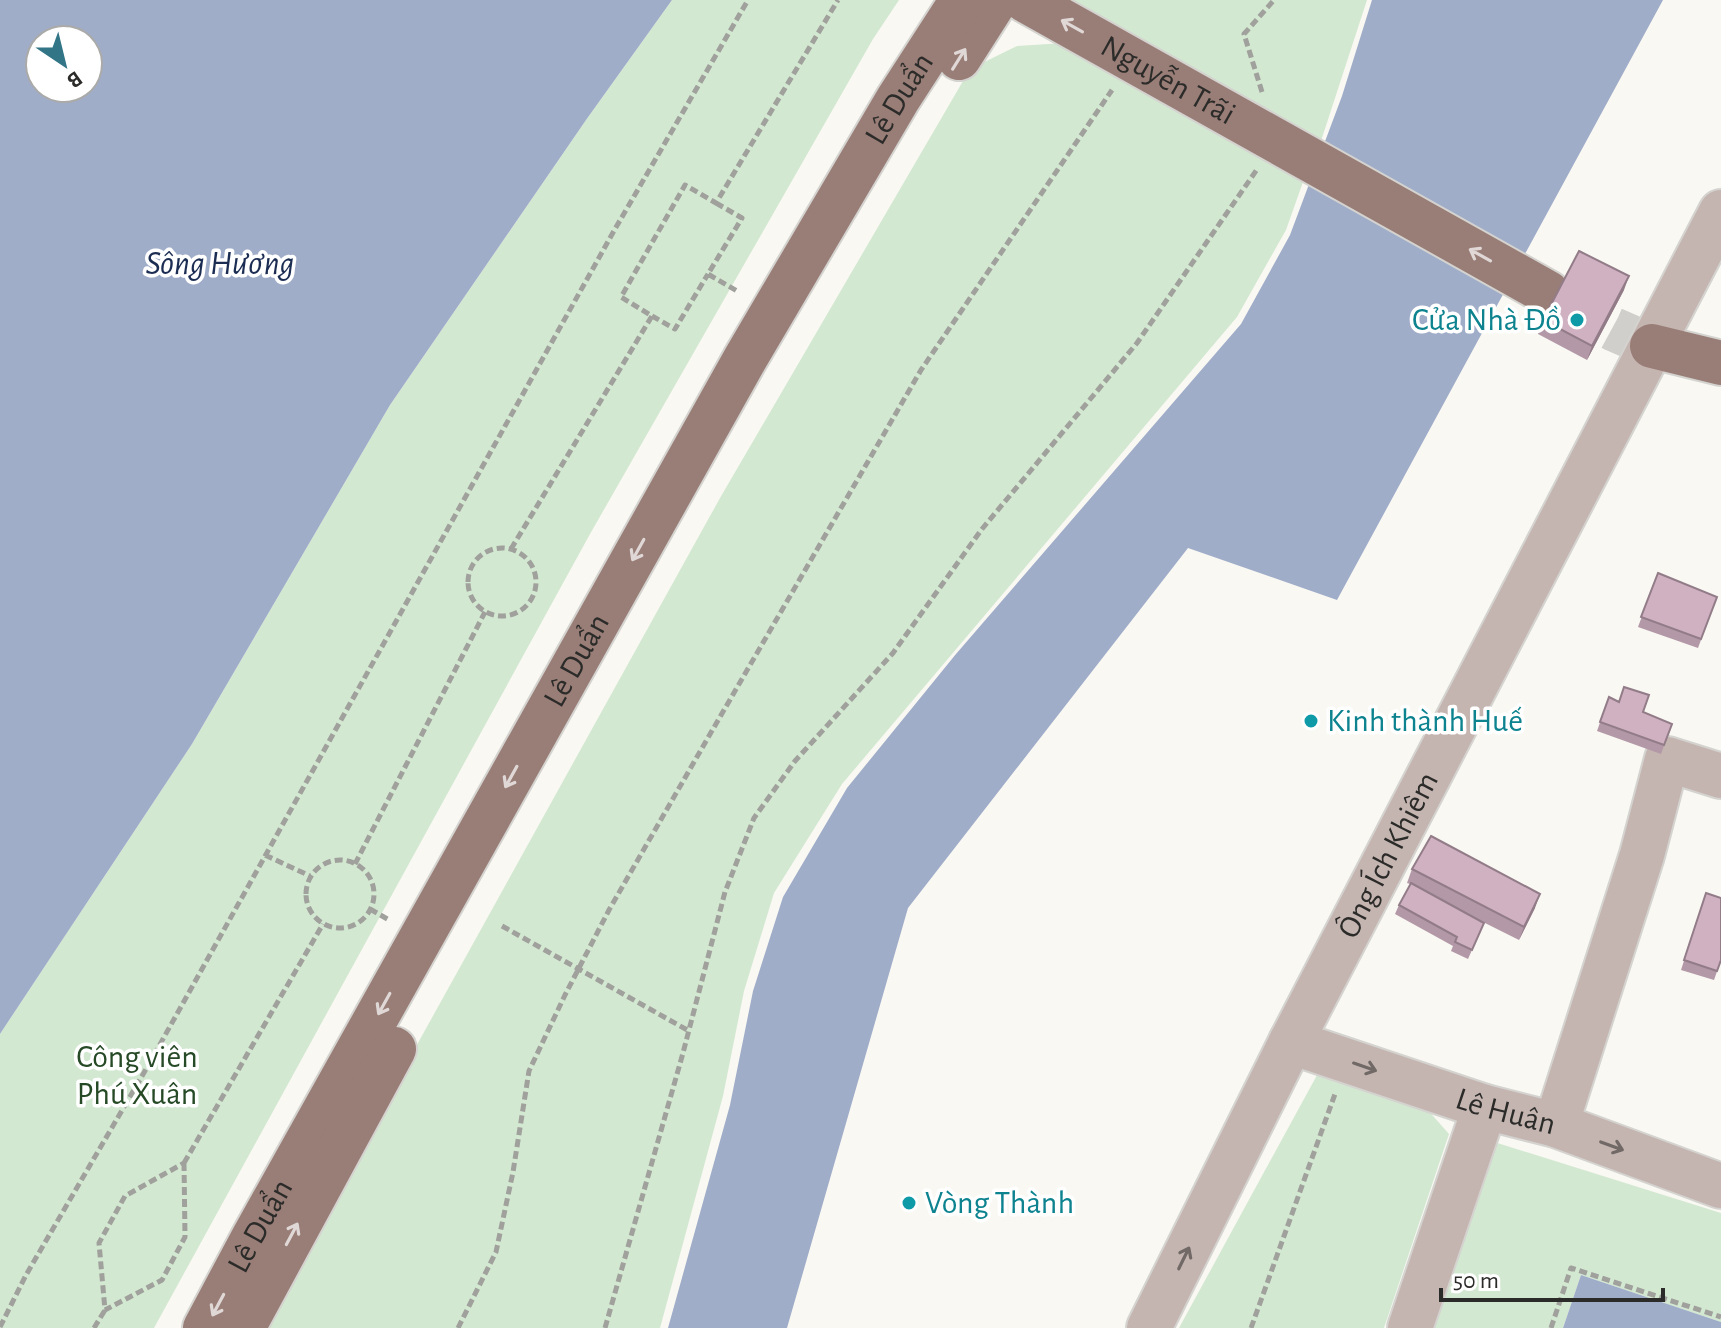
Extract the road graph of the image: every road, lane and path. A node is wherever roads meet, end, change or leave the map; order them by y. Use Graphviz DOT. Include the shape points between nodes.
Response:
graph roads {
  1 [pos="748,0"];
  2 [pos="838,0"];
  3 [pos="962,0"];
  4 [pos="996,0"];
  5 [pos="1025,0"];
  6 [pos="1274,0"];
  7 [pos="1113,89"];
  8 [pos="1267,106"];
  9 [pos="1261,163"];
  10 [pos="716,203"];
  11 [pos="1721,212"];
  12 [pos="708,274"];
  13 [pos="737,291"];
  14 [pos="1548,293"];
  15 [pos="652,316"];
  16 [pos="1652,346"];
  17 [pos="1721,363"];
  18 [pos="511,549"];
  19 [pos="485,612"];
  20 [pos="1721,776"];
  21 [pos="265,855"];
  22 [pos="355,864"];
  23 [pos="310,876"];
  24 [pos="370,909"];
  25 [pos="389,920"];
  26 [pos="323,924"];
  27 [pos="502,926"];
  28 [pos="578,969"];
  29 [pos="689,1031"];
  30 [pos="1291,1042"];
  31 [pos="1335,1094"];
  32 [pos="1485,1107"];
  33 [pos="1556,1125"];
  34 [pos="184,1163"];
  35 [pos="1720,1182"];
  36 [pos="105,1310"];
  37 [pos="1721,1317"];
  38 [pos="0,1327"];
  39 [pos="94,1328"];
  40 [pos="205,1328"];
  41 [pos="243,1328"];
  42 [pos="458,1328"];
  43 [pos="605,1328"];
  44 [pos="1149,1328"];
  45 [pos="1251,1328"];
  46 [pos="1410,1328"];
  47 [pos="1551,1328"];
  1 -- 21 [label="path"];
  2 -- 10 [label="path"];
  3 -- 40 [label="main road, Lê Duẩn, one-way" via="745,359"];
  41 -- 4 [label="main road, Lê Duẩn, one-way" via="724,451 865,207"];
  14 -- 5 [label="main road, Nguyễn Trãi, one-way"];
  6 -- 8 [label="path" via="1244,34"];
  7 -- 28 [label="path" via="921,370"];
  9 -- 29 [label="path" via="1137,343 982,529 893,653 795,761 754,818 725,892"];
  10 -- 12 [label="path" via="742,218"];
  10 -- 15 [label="path" via="685,185 649,247 621,297"];
  11 -- 16 [label="street, Ông Ích Khiêm"];
  12 -- 13 [label="path"];
  12 -- 15 [label="path" via="675,329"];
  15 -- 18 [label="path"];
  16 -- 17 [label="main road"];
  16 -- 30 [label="street, Ông Ích Khiêm"];
  18 -- 19 [label="path" via="490,550 473,564 467,586"];
  18 -- 19 [label="path" via="530,562 534,595 528,605 508,616"];
  19 -- 22 [label="path"];
  20 -- 33 [label="street" via="1667,759"];
  21 -- 23 [label="path"];
  21 -- 38 [label="path"];
  22 -- 23 [label="path" via="338,859"];
  22 -- 24 [label="path" via="373,884"];
  23 -- 26 [label="path" via="305,898"];
  24 -- 25 [label="path"];
  24 -- 26 [label="path" via="346,928"];
  26 -- 34 [label="path"];
  27 -- 28 [label="path"];
  28 -- 29 [label="path"];
  28 -- 42 [label="path" via="529,1071 496,1252"];
  29 -- 43 [label="path"];
  30 -- 32 [label="street, Lê Huân, one-way"];
  44 -- 30 [label="street, Ông Ích Khiêm, one-way"];
  31 -- 45 [label="path"];
  32 -- 33 [label="street, Lê Huân"];
  32 -- 46 [label="street"];
  33 -- 35 [label="street, Lê Huân, one-way"];
  34 -- 36 [label="path" via="185,1237 162,1280"];
  34 -- 36 [label="path" via="125,1196 99,1243"];
  36 -- 39 [label="path"];
  37 -- 47 [label="path" via="1571,1268"];
}
